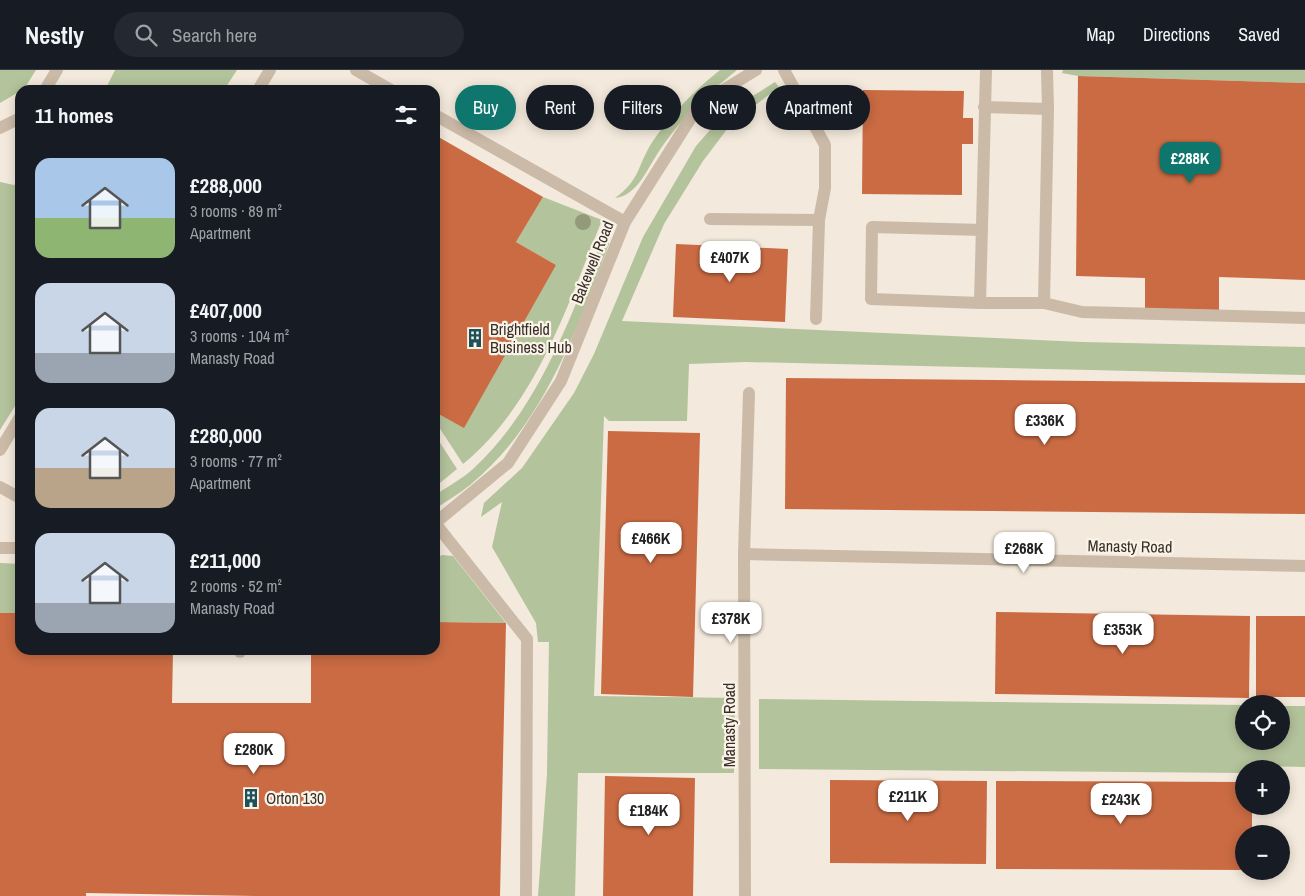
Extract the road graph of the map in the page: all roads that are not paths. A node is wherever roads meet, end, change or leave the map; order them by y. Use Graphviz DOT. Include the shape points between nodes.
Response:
graph roads {
  1 [pos="57,70"];
  2 [pos="270,70"];
  3 [pos="356,70"];
  4 [pos="756,70"];
  5 [pos="784,70"];
  6 [pos="1047,70"];
  7 [pos="986,71"];
  8 [pos="48,85"];
  9 [pos="261,85"];
  10 [pos="382,85"];
  11 [pos="984,106"];
  12 [pos="1048,109"];
  13 [pos="440,117"];
  14 [pos="15,120"];
  15 [pos="0,128"];
  16 [pos="710,218"];
  17 [pos="819,220"];
  18 [pos="626,222"];
  19 [pos="982,230"];
  20 [pos="980,303"];
  21 [pos="1044,303"];
  22 [pos="1305,318"];
  23 [pos="816,319"];
  24 [pos="749,394"];
  25 [pos="15,429"];
  26 [pos="0,450"];
  27 [pos="0,487"];
  28 [pos="15,495"];
  29 [pos="440,519"];
  30 [pos="440,529"];
  31 [pos="0,548"];
  32 [pos="15,548"];
  33 [pos="744,554"];
  34 [pos="1305,566"];
  35 [pos="526,896"];
  36 [pos="745,896"];
  1 -- 8 [label="street"];
  2 -- 9 [label="street"];
  3 -- 10 [label="street"];
  4 -- 18 [label="street, Bakewell Road" via="699,106"];
  5 -- 17 [label="street" via="825,145 825,188"];
  6 -- 12 [label="street"];
  7 -- 11 [label="street"];
  11 -- 12 [label="street"];
  11 -- 19 [label="street"];
  12 -- 21 [label="street"];
  13 -- 18 [label="street"];
  14 -- 15 [label="street"];
  16 -- 17 [label="street"];
  17 -- 23 [label="street"];
  18 -- 29 [label="street, Bakewell Road" via="561,381 508,463"];
  19 -- 20 [label="street"];
  19 -- 20 [label="street" via="872,227 871,299"];
  20 -- 21 [label="street"];
  21 -- 22 [label="street" via="1082,312"];
  24 -- 33 [label="street, Manasty Road"];
  25 -- 26 [label="street"];
  27 -- 28 [label="street"];
  30 -- 35 [label="street" via="527,639"];
  31 -- 32 [label="street"];
  33 -- 34 [label="street, Manasty Road"];
  33 -- 36 [label="street, Manasty Road"];
}
